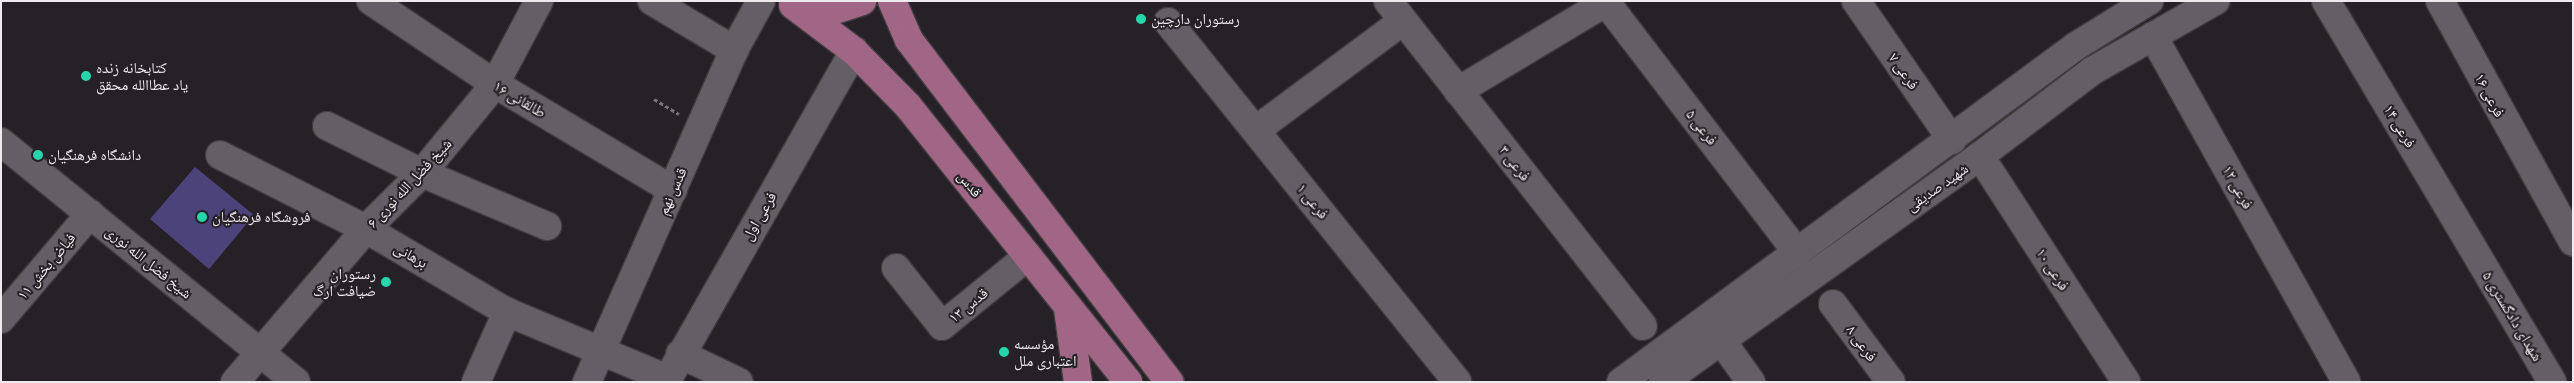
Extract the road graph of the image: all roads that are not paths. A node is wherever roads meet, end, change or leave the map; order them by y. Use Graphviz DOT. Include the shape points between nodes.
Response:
graph roads {
  1 [pos="371,1"];
  2 [pos="538,1"];
  3 [pos="652,1"];
  4 [pos="761,1"];
  5 [pos="862,1"];
  6 [pos="892,1"];
  7 [pos="1856,1"];
  8 [pos="2215,1"];
  9 [pos="2326,1"];
  10 [pos="2440,1"];
  11 [pos="1606,2"];
  12 [pos="789,3"];
  13 [pos="2142,3"];
  14 [pos="1395,11"];
  15 [pos="1168,22"];
  16 [pos="2153,36"];
  17 [pos="734,50"];
  18 [pos="854,51"];
  19 [pos="495,84"];
  20 [pos="1458,91"];
  21 [pos="327,126"];
  22 [pos="1256,130"];
  23 [pos="1952,140"];
  24 [pos="1,142"];
  25 [pos="220,155"];
  26 [pos="1980,156"];
  27 [pos="422,173"];
  28 [pos="673,190"];
  29 [pos="90,214"];
  30 [pos="547,226"];
  31 [pos="366,229"];
  32 [pos="2573,242"];
  33 [pos="2474,250"];
  34 [pos="1798,253"];
  35 [pos="1028,256"];
  36 [pos="896,268"];
  37 [pos="1833,304"];
  38 [pos="1067,305"];
  39 [pos="507,312"];
  40 [pos="1,318"];
  41 [pos="1643,326"];
  42 [pos="1721,340"];
  43 [pos="603,350"];
  44 [pos="260,352"];
  45 [pos="680,354"];
  46 [pos="1161,379"];
  47 [pos="667,380"];
  48 [pos="294,381"];
  49 [pos="235,382"];
  50 [pos="476,382"];
  51 [pos="587,382"];
  52 [pos="739,382"];
  53 [pos="1078,382"];
  54 [pos="1128,382"];
  55 [pos="1457,382"];
  56 [pos="1621,382"];
  57 [pos="1663,382"];
  58 [pos="1751,382"];
  59 [pos="1891,382"];
  60 [pos="2126,382"];
  61 [pos="2346,382"];
  62 [pos="2552,382"];
  1 -- 19 [label="street, طالقانی ۱۶"];
  2 -- 19 [label="street, شیخ فضل الله نوری ۶"];
  3 -- 17 [label="street"];
  4 -- 17 [label="street, قدس نهم"];
  5 -- 12 [label="main road" via="826,13"];
  6 -- 46 [label="main road" via="909,40"];
  7 -- 23 [label="street, فرعی ۷"];
  8 -- 16 [label="street, شهید صدیقی"];
  9 -- 33 [label="street, فرعی ۱۴"];
  10 -- 32 [label="street, فرعی ۱۶"];
  11 -- 20 [label="street"];
  11 -- 34 [label="street, فرعی ۵"];
  12 -- 18 [label="main road, قدس"];
  13 -- 23 [label="street, شهید صدیقی" via="2076,46"];
  14 -- 20 [label="street, فرعی ۳"];
  14 -- 22 [label="street"];
  15 -- 22 [label="street, فرعی ۱"];
  16 -- 26 [label="street, شهید صدیقی" via="2092,71"];
  16 -- 61 [label="street, فرعی ۱۲"];
  17 -- 28 [label="street, قدس نهم"];
  18 -- 35 [label="main road, قدس" via="908,106"];
  18 -- 45 [label="street, فرعی اول"];
  19 -- 27 [label="street, شیخ فضل الله نوری ۶"];
  19 -- 28 [label="street, طالقانی ۱۶"];
  20 -- 41 [label="street, فرعی ۳"];
  21 -- 27 [label="street"];
  22 -- 55 [label="street, فرعی ۱"];
  23 -- 34 [label="street, شهید صدیقی"];
  24 -- 29 [label="street, شیخ فضل الله نوری"];
  25 -- 31 [label="street, برهانی"];
  26 -- 42 [label="street, شهید صدیقی"];
  26 -- 60 [label="street, فرعی ۱۰"];
  27 -- 30 [label="street"];
  27 -- 31 [label="street, شیخ فضل الله نوری ۶"];
  28 -- 43 [label="street, قدس نهم"];
  29 -- 40 [label="street, فیاض بخش ۱۱"];
  29 -- 44 [label="street, شیخ فضل الله نوری"];
  31 -- 39 [label="street, برهانی"];
  31 -- 44 [label="street, شیخ فضل الله نوری ۶"];
  33 -- 62 [label="street, شهدای دادگستری ۵"];
  34 -- 56 [label="street, شهید صدیقی"];
  35 -- 36 [label="street, قدس ۱۳" via="942,326"];
  35 -- 38 [label="main road, قدس"];
  37 -- 59 [label="street, فرعی ۸"];
  38 -- 53 [label="main road"];
  38 -- 54 [label="main road, قدس"];
  39 -- 43 [label="street, برهانی"];
  39 -- 50 [label="street"];
  42 -- 57 [label="street, شهید صدیقی"];
  42 -- 58 [label="street"];
  43 -- 47 [label="street, برهانی"];
  43 -- 51 [label="street, قدس نهم"];
  44 -- 48 [label="street, شیخ فضل الله نوری"];
  44 -- 49 [label="street, شیخ فضل الله نوری ۶"];
  45 -- 47 [label="street, فرعی اول"];
  45 -- 52 [label="street"];
}
